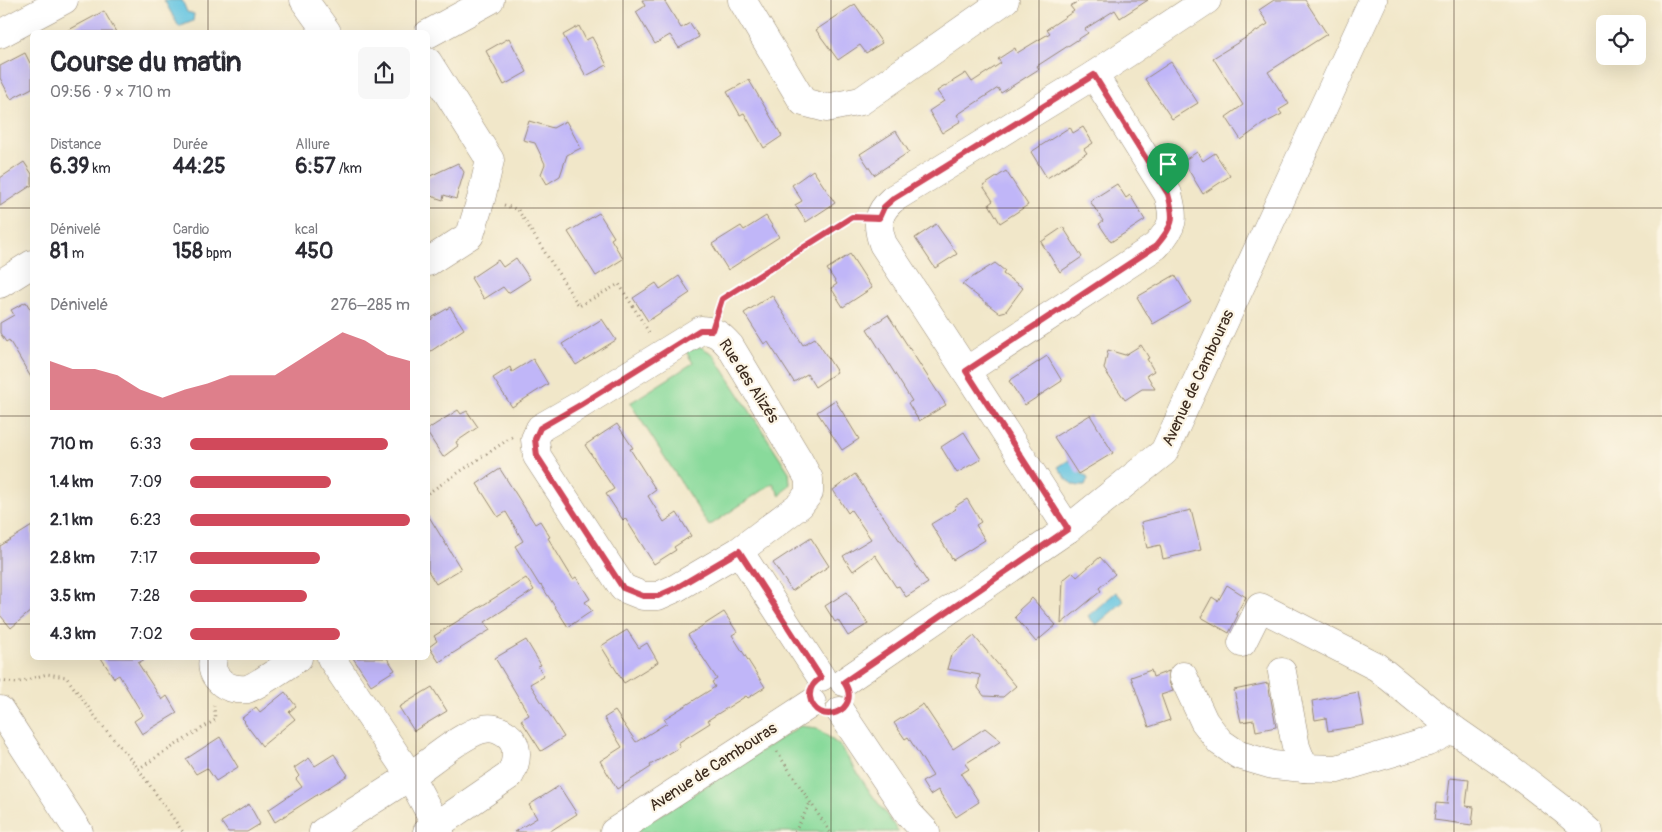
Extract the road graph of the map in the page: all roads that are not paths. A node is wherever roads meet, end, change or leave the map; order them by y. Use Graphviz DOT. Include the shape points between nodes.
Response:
graph roads {
  1 [pos="64,0"];
  2 [pos="304,0"];
  3 [pos="490,0"];
  4 [pos="742,0"];
  5 [pos="1005,0"];
  6 [pos="1207,0"];
  7 [pos="1373,0"];
  8 [pos="326,30"];
  9 [pos="430,33"];
  10 [pos="0,34"];
  11 [pos="430,65"];
  12 [pos="1094,75"];
  13 [pos="430,261"];
  14 [pos="30,265"];
  15 [pos="0,284"];
  16 [pos="966,371"];
  17 [pos="1068,529"];
  18 [pos="739,551"];
  19 [pos="1242,643"];
  20 [pos="295,660"];
  21 [pos="332,660"];
  22 [pos="213,666"];
  23 [pos="1282,672"];
  24 [pos="1182,676"];
  25 [pos="832,680"];
  26 [pos="812,703"];
  27 [pos="0,710"];
  28 [pos="840,711"];
  29 [pos="1453,729"];
  30 [pos="1304,768"];
  31 [pos="410,776"];
  32 [pos="435,830"];
  33 [pos="79,832"];
  34 [pos="323,832"];
  35 [pos="614,832"];
  36 [pos="926,832"];
  37 [pos="1589,832"];
  1 -- 10 [label="street"];
  2 -- 8 [label="street"];
  3 -- 9 [label="street"];
  4 -- 5 [label="street" via="803,102 826,108 861,101"];
  6 -- 12 [label="street"];
  7 -- 17 [label="street, Avenue de Cambouras" via="1164,452"];
  11 -- 13 [label="street" via="490,160 470,235"];
  12 -- 16 [label="street" via="1168,194 1174,213 1168,232 1156,246"];
  12 -- 16 [label="street" via="893,199 879,218 878,232 883,244"];
  14 -- 15 [label="street"];
  16 -- 17 [label="street"];
  17 -- 25 [label="street, Avenue de Cambouras"];
  18 -- 18 [label="street, Rue des Alizés" via="800,504 810,492 809,478 730,346 712,330 700,330 540,428 535,439 537,456 623,588 643,596 658,596"];
  18 -- 25 [label="street"];
  19 -- 29 [label="street" via="1260,607 1377,667"];
  20 -- 22 [label="street" via="249,689 235,690 222,684"];
  21 -- 31 [label="street"];
  23 -- 30 [label="street" via="1296,747"];
  24 -- 30 [label="street" via="1204,721 1220,742 1239,755 1273,765"];
  25 -- 26 [label="street" via="815,682 810,693"];
  25 -- 28 [label="street" via="849,693 846,706"];
  26 -- 28 [label="street" via="822,713"];
  26 -- 35 [label="street, Avenue de Cambouras"];
  27 -- 33 [label="street"];
  28 -- 36 [label="street" via="909,814"];
  29 -- 30 [label="street" via="1428,742 1337,769"];
  29 -- 37 [label="street" via="1530,784"];
  31 -- 32 [label="street"];
  31 -- 32 [label="street" via="472,732 485,728 498,729 515,745 516,764 510,775"];
  31 -- 34 [label="street"];
}
